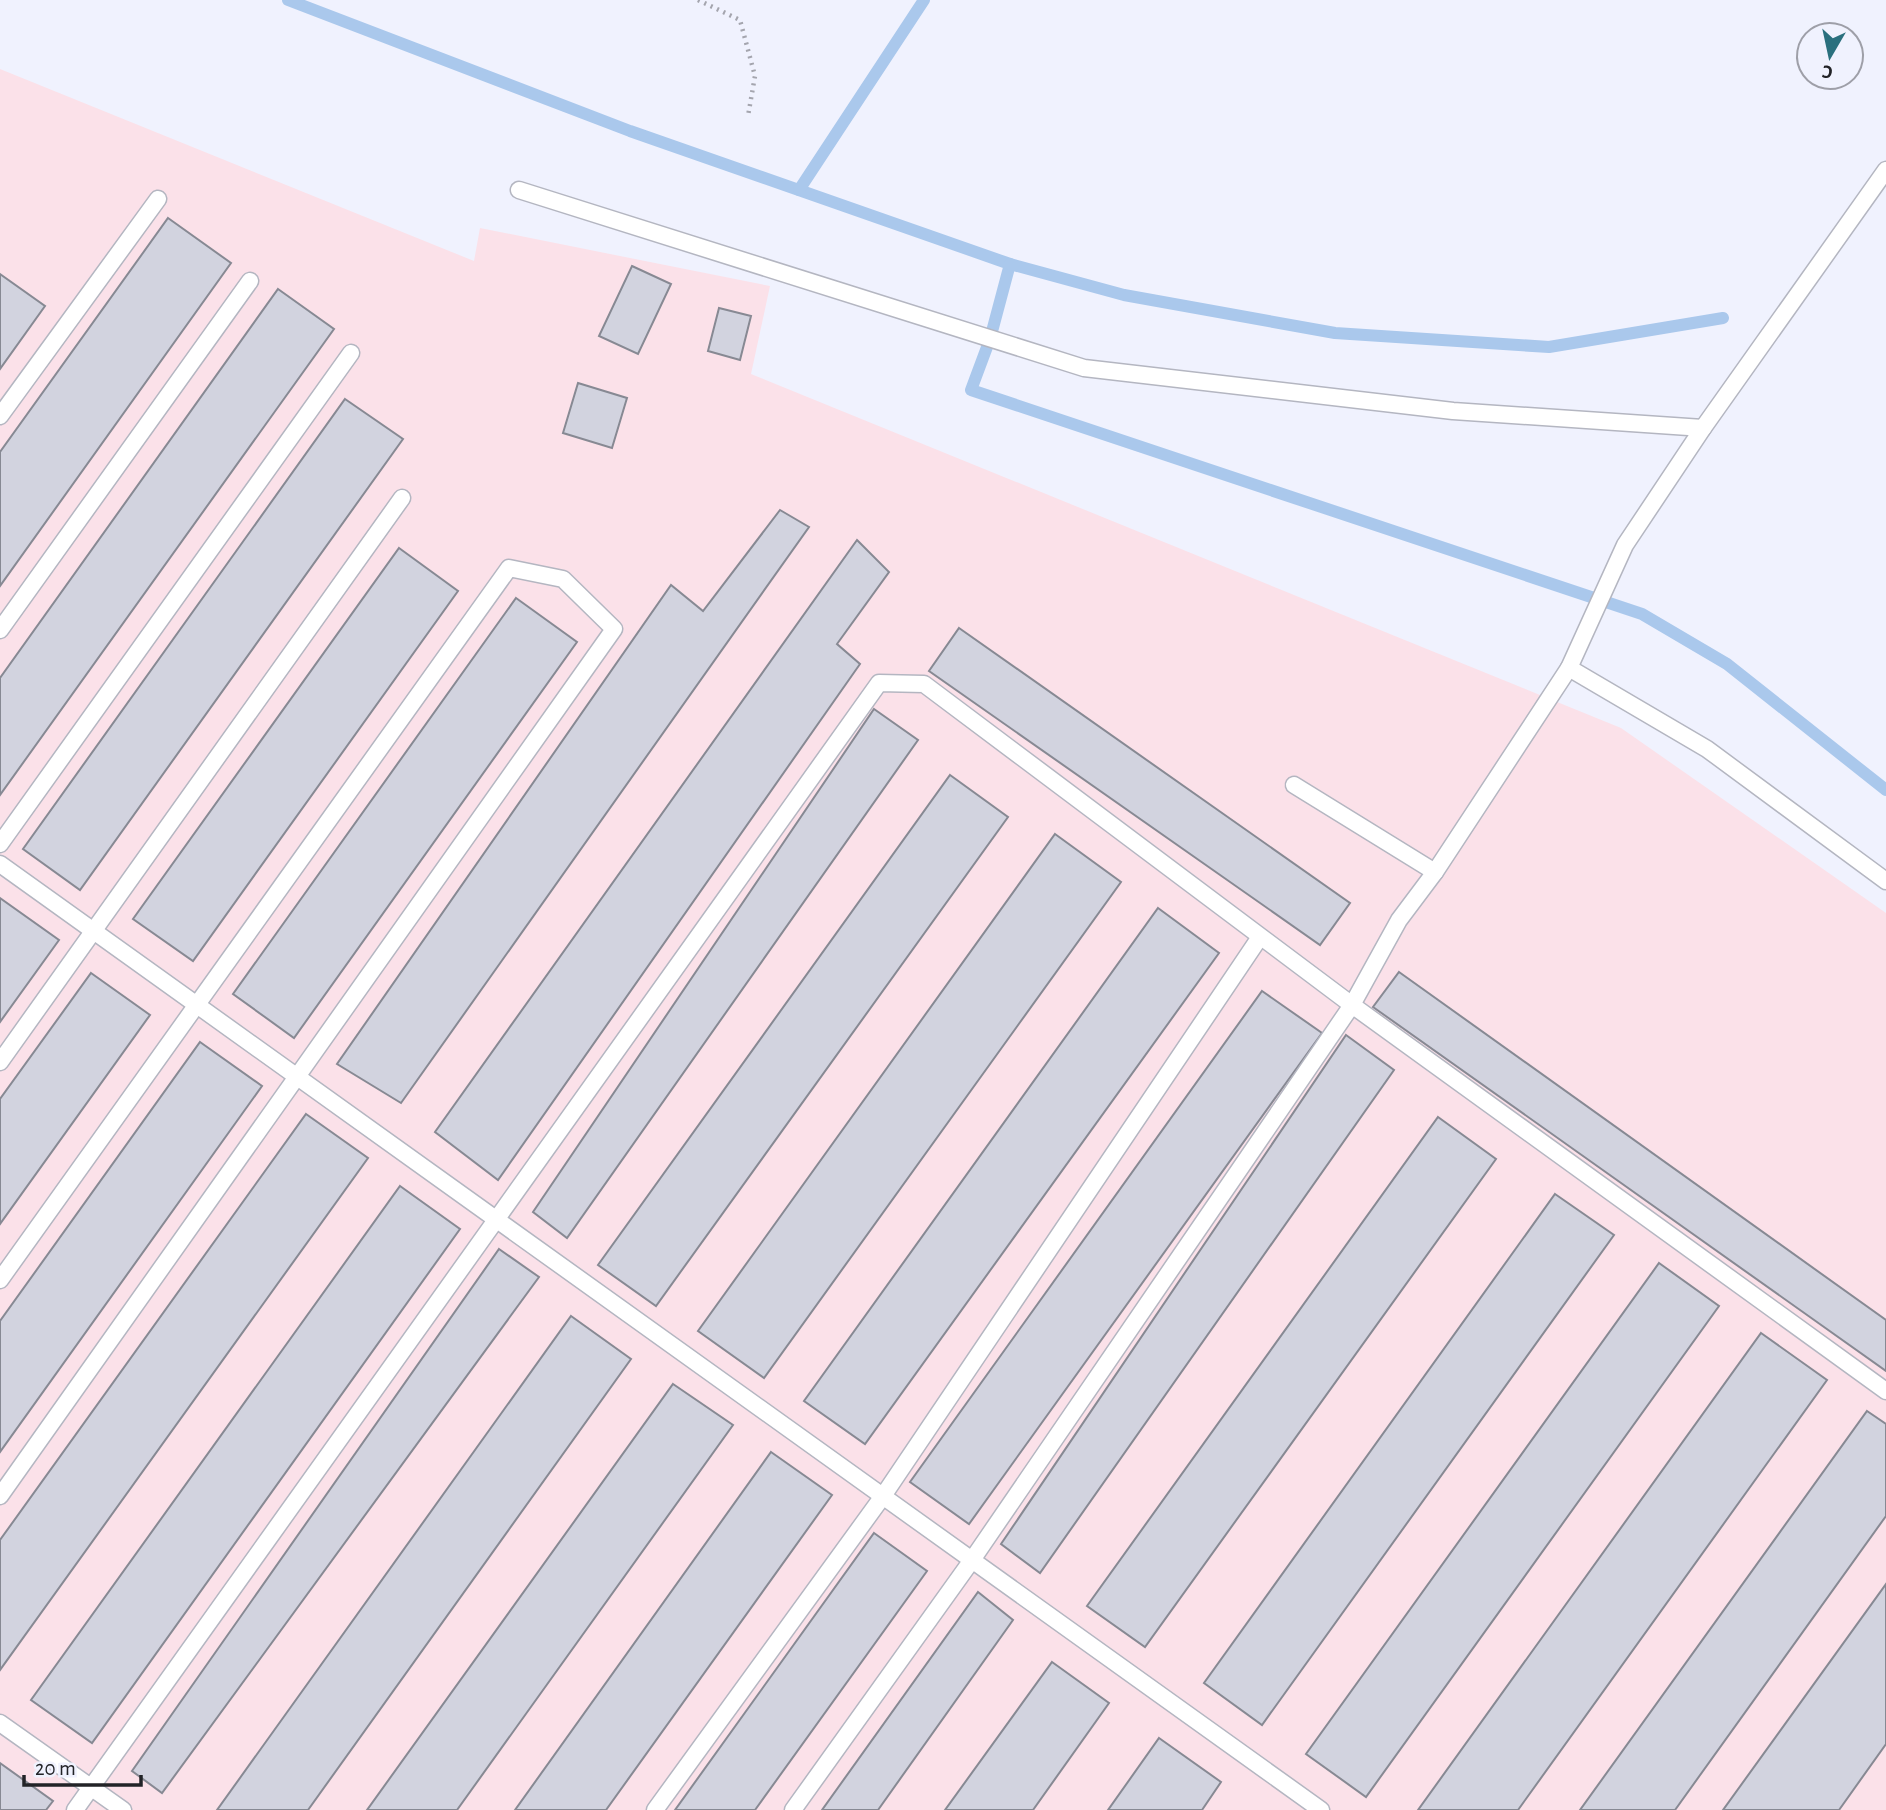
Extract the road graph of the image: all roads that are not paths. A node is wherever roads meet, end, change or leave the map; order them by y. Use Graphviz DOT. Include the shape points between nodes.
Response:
graph roads {
  1 [pos="1886,170"];
  2 [pos="519,190"];
  3 [pos="158,200"];
  4 [pos="250,281"];
  5 [pos="351,353"];
  6 [pos="0,416"];
  7 [pos="1703,428"];
  8 [pos="402,498"];
  9 [pos="0,630"];
  10 [pos="1569,668"];
  11 [pos="1294,785"];
  12 [pos="0,844"];
  13 [pos="0,864"];
  14 [pos="1435,872"];
  15 [pos="1886,881"];
  16 [pos="94,931"];
  17 [pos="1260,937"];
  18 [pos="197,1004"];
  19 [pos="1352,1005"];
  20 [pos="0,1062"];
  21 [pos="297,1076"];
  22 [pos="497,1220"];
  23 [pos="0,1280"];
  24 [pos="1886,1391"];
  25 [pos="0,1496"];
  26 [pos="883,1496"];
  27 [pos="972,1560"];
  28 [pos="0,1723"];
  29 [pos="91,1787"];
  30 [pos="75,1810"];
  31 [pos="123,1810"];
  32 [pos="655,1810"];
  33 [pos="793,1810"];
  34 [pos="1321,1810"];
  1 -- 7 [label="lane"];
  2 -- 7 [label="lane" via="1084,368 1453,411"];
  3 -- 6 [label="lane"];
  4 -- 9 [label="lane"];
  5 -- 12 [label="lane"];
  7 -- 10 [label="lane" via="1625,545"];
  8 -- 16 [label="lane"];
  10 -- 14 [label="lane"];
  10 -- 15 [label="lane" via="1707,749"];
  11 -- 14 [label="lane"];
  13 -- 16 [label="lane"];
  14 -- 19 [label="lane" via="1399,920"];
  16 -- 18 [label="lane"];
  16 -- 20 [label="lane"];
  17 -- 19 [label="lane"];
  17 -- 22 [label="lane" via="924,684 879,683"];
  17 -- 26 [label="lane"];
  18 -- 21 [label="lane"];
  18 -- 21 [label="lane" via="509,568 563,579 614,629"];
  18 -- 23 [label="lane"];
  19 -- 24 [label="lane"];
  19 -- 27 [label="lane"];
  21 -- 22 [label="lane"];
  21 -- 25 [label="lane"];
  22 -- 26 [label="lane"];
  22 -- 29 [label="lane"];
  26 -- 27 [label="lane"];
  26 -- 32 [label="lane"];
  27 -- 33 [label="lane"];
  27 -- 34 [label="lane"];
  28 -- 29 [label="lane"];
  29 -- 30 [label="lane"];
  29 -- 31 [label="lane"];
}
